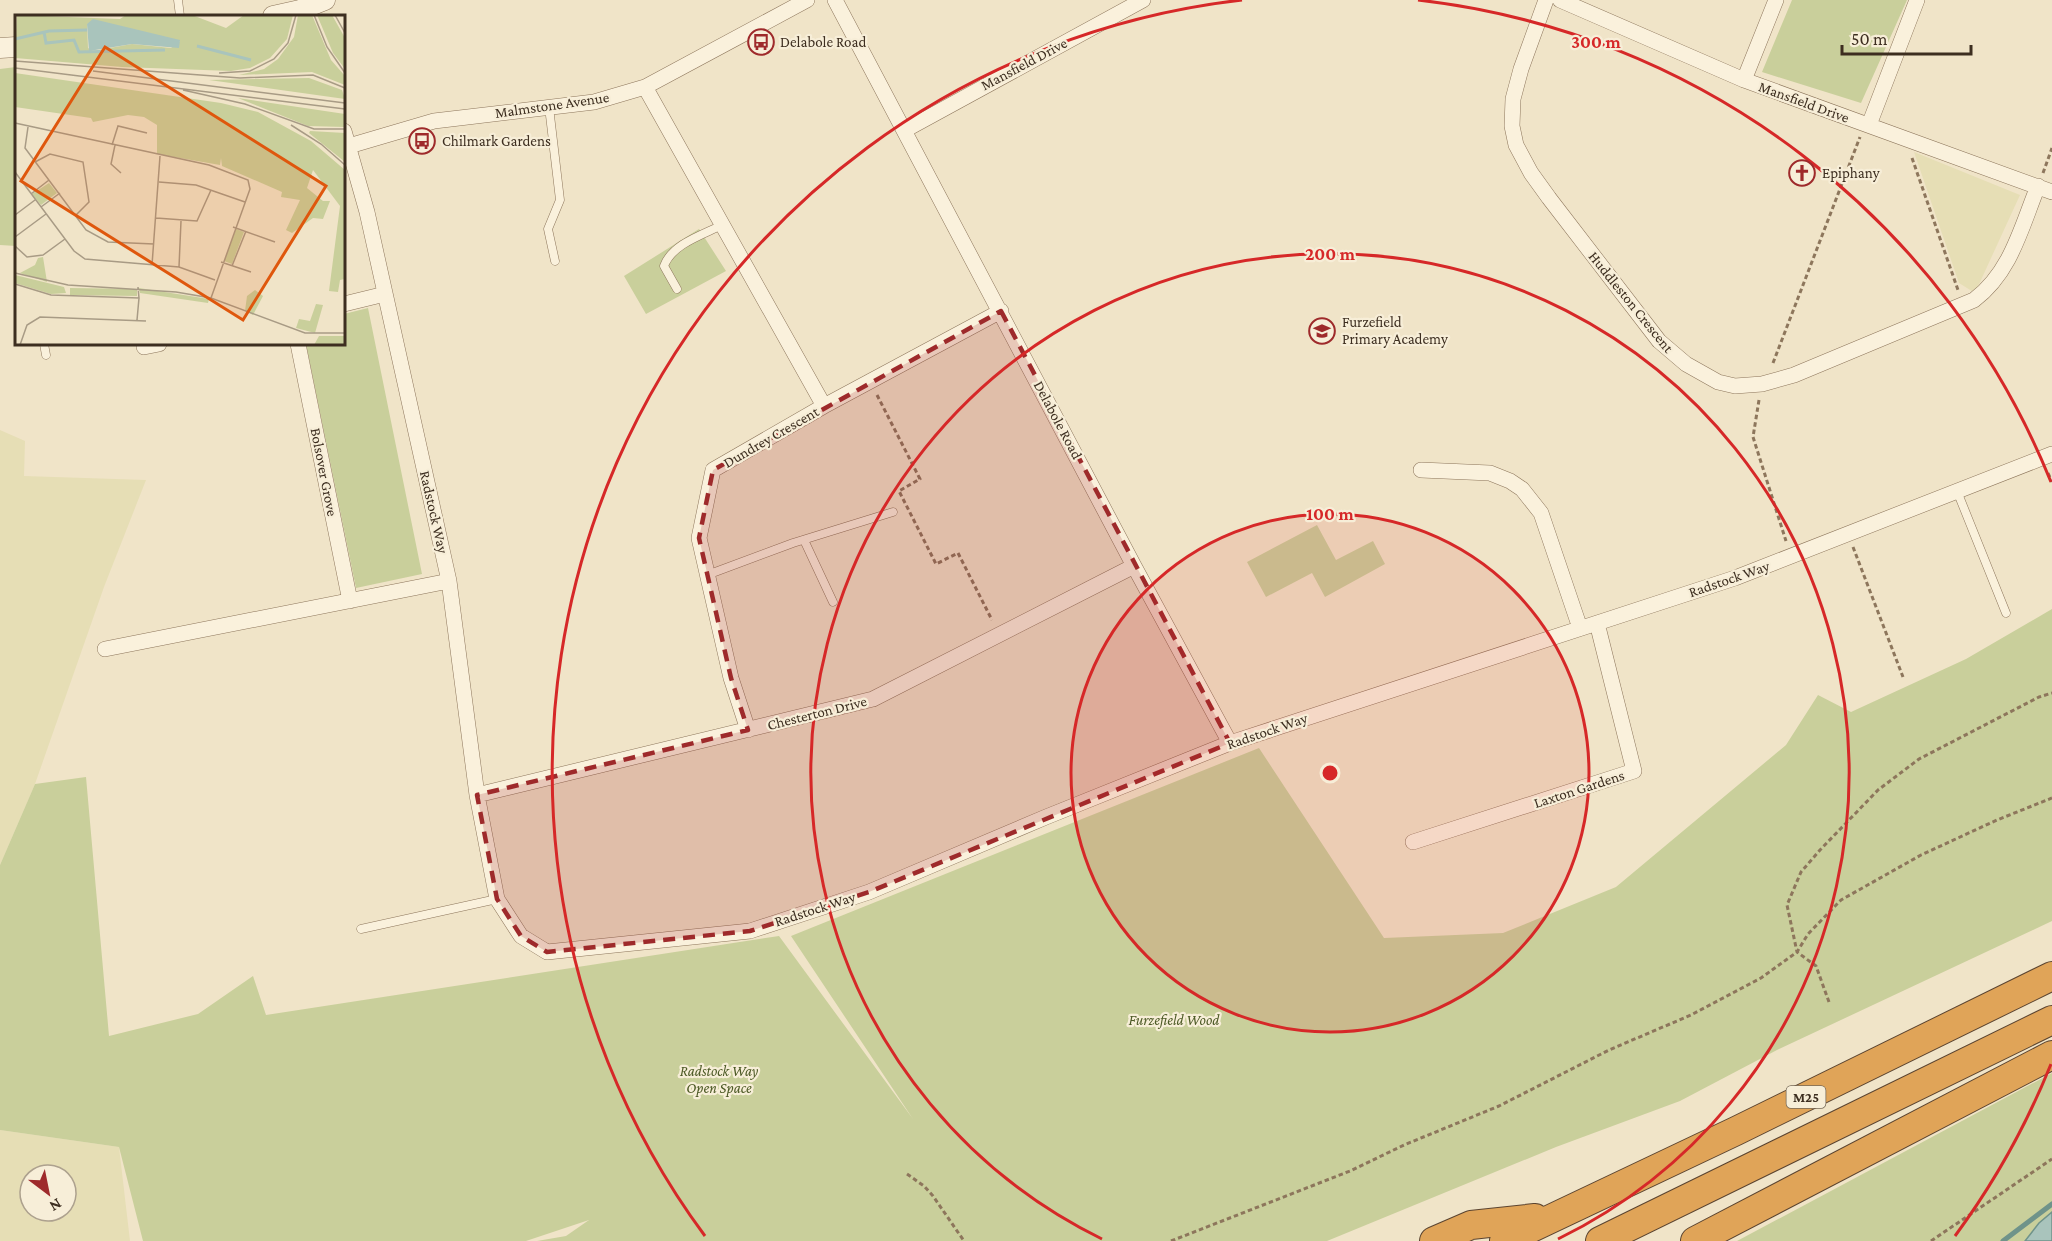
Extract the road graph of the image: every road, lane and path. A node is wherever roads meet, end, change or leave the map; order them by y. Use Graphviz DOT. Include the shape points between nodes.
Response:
graph roads {
  1 [pos="178,0"];
  2 [pos="325,0"];
  3 [pos="807,0"];
  4 [pos="836,0"];
  5 [pos="1143,0"];
  6 [pos="1546,0"];
  7 [pos="1560,0"];
  8 [pos="1776,0"];
  9 [pos="1917,0"];
  10 [pos="302,13"];
  11 [pos="180,15"];
  12 [pos="283,15"];
  13 [pos="1744,80"];
  14 [pos="645,87"];
  15 [pos="549,107"];
  16 [pos="1867,125"];
  17 [pos="906,129"];
  18 [pos="345,134"];
  19 [pos="1905,138"];
  20 [pos="349,146"];
  21 [pos="2052,148"];
  22 [pos="2045,189"];
  23 [pos="722,225"];
  24 [pos="555,261"];
  25 [pos="676,289"];
  26 [pos="385,294"];
  27 [pos="345,304"];
  28 [pos="1963,306"];
  29 [pos="1001,311"];
  30 [pos="44,345"];
  31 [pos="298,345"];
  32 [pos="46,355"];
  33 [pos="870,382"];
  34 [pos="1762,384"];
  35 [pos="824,406"];
  36 [pos="2052,454"];
  37 [pos="1421,471"];
  38 [pos="1957,490"];
  39 [pos="893,512"];
  40 [pos="1848,534"];
  41 [pos="804,540"];
  42 [pos="1791,556"];
  43 [pos="1134,566"];
  44 [pos="707,575"];
  45 [pos="449,581"];
  46 [pos="350,601"];
  47 [pos="833,602"];
  48 [pos="2006,613"];
  49 [pos="1597,623"];
  50 [pos="1580,628"];
  51 [pos="1001,634"];
  52 [pos="105,649"];
  53 [pos="1903,677"];
  54 [pos="2052,693"];
  55 [pos="748,730"];
  56 [pos="1230,743"];
  57 [pos="477,795"];
  58 [pos="2052,798"];
  59 [pos="1413,842"];
  60 [pos="497,899"];
  61 [pos="361,928"];
  62 [pos="1797,952"];
  63 [pos="2052,976"];
  64 [pos="1829,1002"];
  65 [pos="2052,1020"];
  66 [pos="2052,1055"];
  67 [pos="2052,1159"];
  68 [pos="907,1174"];
  69 [pos="1558,1215"];
  70 [pos="964,1241"];
  71 [pos="1171,1241"];
  72 [pos="1434,1241"];
  73 [pos="1504,1241"];
  74 [pos="1600,1241"];
  75 [pos="1695,1241"];
  76 [pos="1930,1241"];
  1 -- 11 [label="lane"];
  2 -- 10 [label="street"];
  3 -- 14 [label="street, Malmstone Avenue"];
  4 -- 17 [label="street, Delabole Road"];
  5 -- 17 [label="street, Mansfield Drive"];
  6 -- 34 [label="street, Huddleston Crescent" via="1513,99 1512,126 1522,158 1668,350 1718,382 1735,386"];
  7 -- 13 [label="street, Mansfield Drive"];
  8 -- 13 [label="street"];
  9 -- 16 [label="street"];
  10 -- 12 [label="street"];
  13 -- 16 [label="street, Mansfield Drive"];
  14 -- 15 [label="street, Malmstone Avenue" via="594,102"];
  14 -- 23 [label="street"];
  15 -- 20 [label="street, Malmstone Avenue" via="434,121"];
  15 -- 24 [label="lane" via="560,200 548,228"];
  16 -- 19 [label="street, Mansfield Drive"];
  16 -- 34 [label="path"];
  17 -- 29 [label="street, Delabole Road"];
  18 -- 20 [label="street, Radstock Way"];
  19 -- 22 [label="street, Mansfield Drive"];
  19 -- 28 [label="path"];
  20 -- 26 [label="street, Radstock Way"];
  21 -- 22 [label="path"];
  22 -- 28 [label="street, Huddleston Crescent" via="2003,271 1987,290"];
  23 -- 25 [label="lane" via="673,250 667,258 664,266"];
  23 -- 35 [label="street"];
  26 -- 27 [label="street"];
  26 -- 45 [label="street, Radstock Way"];
  28 -- 34 [label="street, Huddleston Crescent" via="1794,375"];
  29 -- 33 [label="street, Dundrey Crescent"];
  29 -- 43 [label="street, Delabole Road"];
  30 -- 32 [label="lane"];
  31 -- 46 [label="street, Bolsover Grove"];
  33 -- 35 [label="street, Dundrey Crescent"];
  33 -- 51 [label="path" via="920,479 899,490 936,564 958,553"];
  34 -- 42 [label="path" via="1753,438"];
  35 -- 44 [label="street, Dundrey Crescent" via="713,470 699,538"];
  36 -- 38 [label="street, Radstock Way"];
  37 -- 50 [label="street" via="1490,473 1522,489 1541,513"];
  38 -- 40 [label="street, Radstock Way"];
  38 -- 48 [label="lane"];
  39 -- 41 [label="lane"];
  40 -- 42 [label="street, Radstock Way"];
  40 -- 53 [label="path"];
  41 -- 44 [label="lane"];
  41 -- 47 [label="lane"];
  42 -- 49 [label="street, Radstock Way"];
  43 -- 51 [label="street, Chesterton Drive"];
  43 -- 56 [label="street, Delabole Road"];
  44 -- 55 [label="street, Dundrey Crescent" via="731,678"];
  45 -- 46 [label="street"];
  45 -- 57 [label="street, Radstock Way"];
  46 -- 52 [label="street"];
  49 -- 50 [label="street, Radstock Way"];
  49 -- 59 [label="street, Laxton Gardens" via="1634,771"];
  50 -- 56 [label="street, Radstock Way"];
  51 -- 55 [label="street, Chesterton Drive" via="873,699"];
  54 -- 62 [label="path" via="1919,759 1878,790 1801,872 1787,905"];
  55 -- 57 [label="street, Chesterton Drive"];
  56 -- 60 [label="street, Radstock Way" via="868,892 750,931 547,952 521,936"];
  57 -- 60 [label="street, Radstock Way"];
  58 -- 62 [label="path" via="1921,855 1841,900 1808,934"];
  60 -- 61 [label="lane"];
  62 -- 64 [label="path" via="1816,966"];
  62 -- 71 [label="path" via="1761,978 1691,1015 1609,1050 1499,1106 1302,1191"];
  63 -- 69 [label="highway, M25"];
  65 -- 74 [label="highway, M25"];
  66 -- 75 [label="highway"];
  67 -- 76 [label="path"];
  68 -- 70 [label="path" via="933,1196"];
  69 -- 72 [label="highway" via="1471,1225"];
  69 -- 73 [label="highway, M25"];
}
